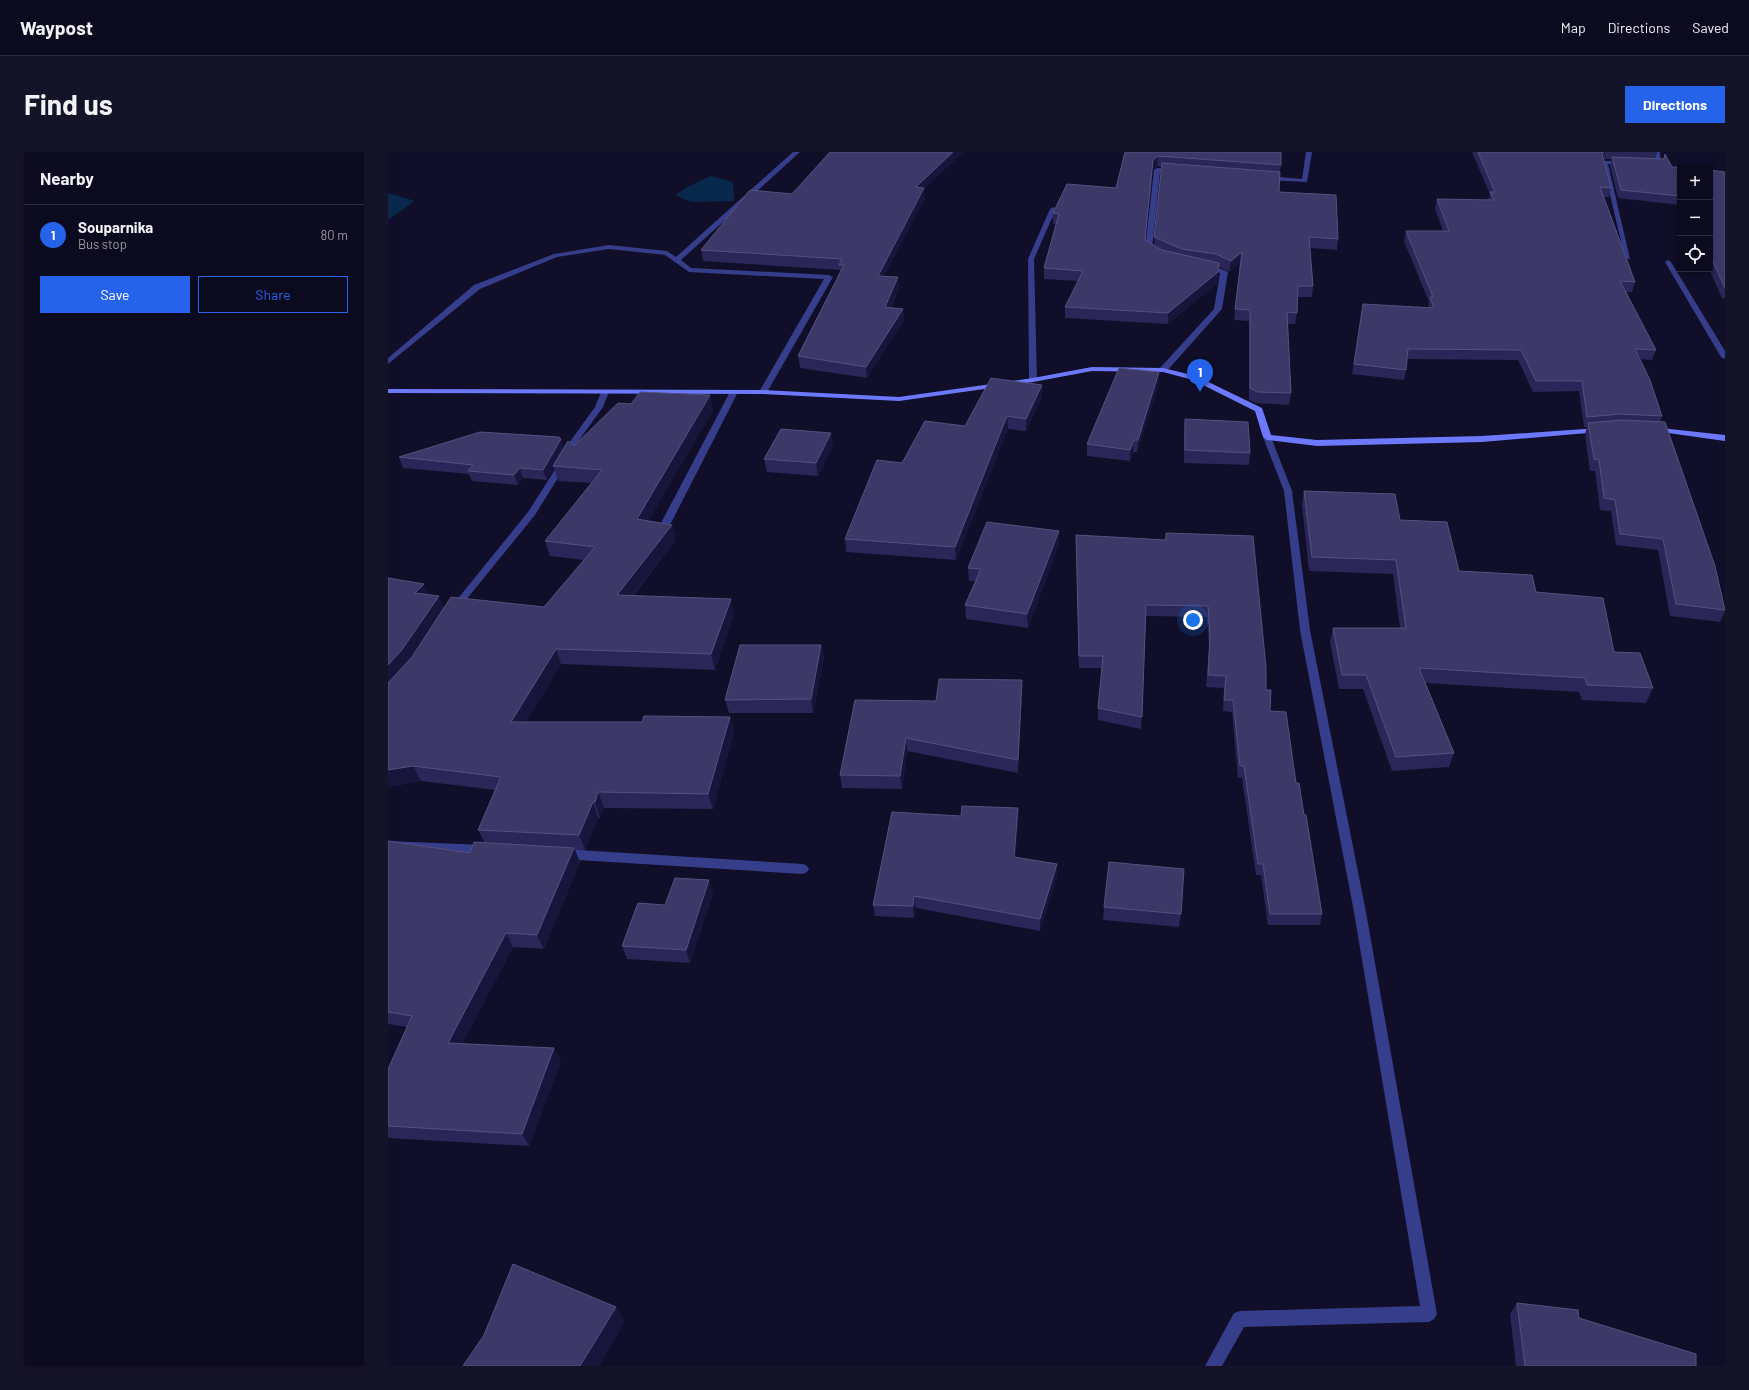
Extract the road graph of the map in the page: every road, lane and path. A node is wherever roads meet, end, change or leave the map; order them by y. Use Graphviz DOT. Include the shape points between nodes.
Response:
graph roads {
  1 [pos="797,152"];
  2 [pos="1310,152"];
  3 [pos="1657,152"];
  4 [pos="1635,164"];
  5 [pos="1643,164"];
  6 [pos="1180,172"];
  7 [pos="1258,178"];
  8 [pos="1053,208"];
  9 [pos="1160,255"];
  10 [pos="1628,258"];
  11 [pos="676,261"];
  12 [pos="1668,262"];
  13 [pos="1200,266"];
  14 [pos="1725,357"];
  15 [pos="388,362"];
  16 [pos="1163,370"];
  17 [pos="1033,380"];
  18 [pos="388,392"];
  19 [pos="605,392"];
  20 [pos="734,392"];
  21 [pos="763,392"];
  22 [pos="1609,429"];
  23 [pos="1648,429"];
  24 [pos="1267,437"];
  25 [pos="1725,438"];
  26 [pos="666,523"];
  27 [pos="449,615"];
  28 [pos="388,845"];
  29 [pos="493,850"];
  30 [pos="549,854"];
  31 [pos="803,869"];
  32 [pos="1214,1366"];
  1 -- 11 [label="street"];
  2 -- 7 [label="street" via="1305,181"];
  3 -- 5 [label="street" via="1659,165"];
  4 -- 10 [label="street" via="1604,162"];
  6 -- 9 [label="street" via="1157,170 1148,250"];
  8 -- 17 [label="street" via="1031,259"];
  11 -- 15 [label="street" via="667,253 609,247 556,255 477,287"];
  11 -- 21 [label="street" via="689,270 829,277"];
  12 -- 14 [label="street"];
  13 -- 16 [label="street" via="1224,272 1218,308"];
  16 -- 17 [label="main road" via="1092,369"];
  16 -- 24 [label="main road" via="1196,378 1259,410"];
  17 -- 21 [label="main road" via="899,398"];
  18 -- 19 [label="main road"];
  19 -- 20 [label="main road"];
  19 -- 27 [label="street" via="599,407 573,442 532,513"];
  20 -- 21 [label="main road"];
  20 -- 26 [label="street"];
  22 -- 24 [label="main road" via="1482,439 1317,443"];
  23 -- 25 [label="main road"];
  24 -- 32 [label="street" via="1288,491 1305,630 1360,912 1429,1314 1240,1319"];
  28 -- 29 [label="street"];
  30 -- 31 [label="street"];
}
